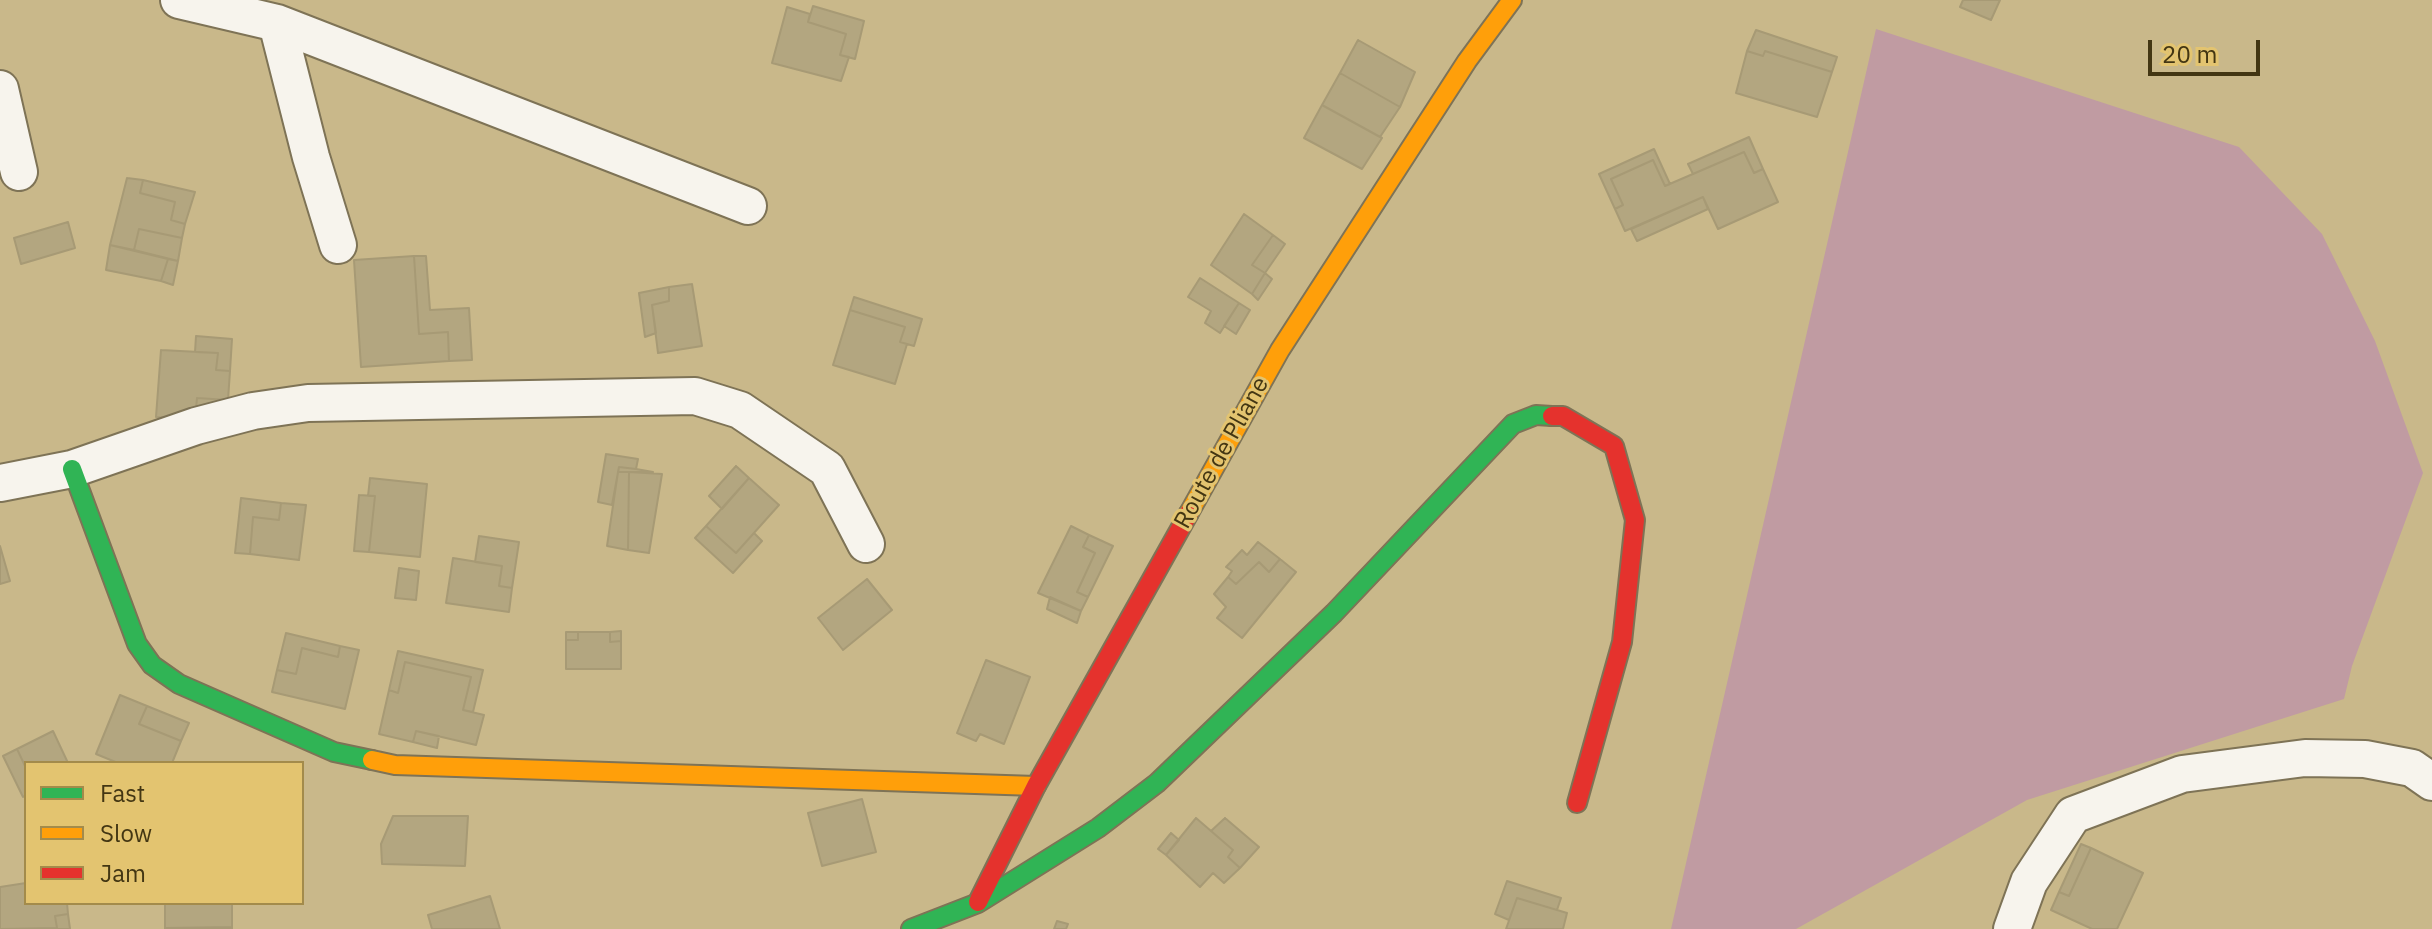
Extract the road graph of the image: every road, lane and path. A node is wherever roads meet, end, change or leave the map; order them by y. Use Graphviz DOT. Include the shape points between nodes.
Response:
graph roads {
  1 [pos="179,0"];
  2 [pos="1512,0"];
  3 [pos="277,23"];
  4 [pos="0,89"];
  5 [pos="19,172"];
  6 [pos="748,206"];
  7 [pos="338,245"];
  8 [pos="72,469"];
  9 [pos="0,483"];
  10 [pos="866,544"];
  11 [pos="2432,782"];
  12 [pos="1036,786"];
  13 [pos="1577,803"];
  14 [pos="978,903"];
  15 [pos="911,929"];
  16 [pos="971,929"];
  17 [pos="2012,929"];
  1 -- 3 [label="street"];
  2 -- 12 [label="street, Route de Pliane" via="1280,350"];
  3 -- 6 [label="street"];
  3 -- 7 [label="street"];
  4 -- 5 [label="street"];
  8 -- 9 [label="street"];
  8 -- 10 [label="street" via="196,426 308,403 695,396 740,410 827,469"];
  8 -- 12 [label="street" via="137,644 152,665 179,684 334,752 395,765"];
  11 -- 17 [label="street" via="2412,768 2365,759 2305,758 2182,774 2073,815 2029,882"];
  12 -- 14 [label="street, Route de Pliane"];
  13 -- 14 [label="street" via="1622,642 1635,520 1614,446 1563,416 1536,415 1513,424 1334,613 1168,774 1098,828"];
  14 -- 15 [label="street"];
  14 -- 16 [label="street, Route de Pliane"];
}
